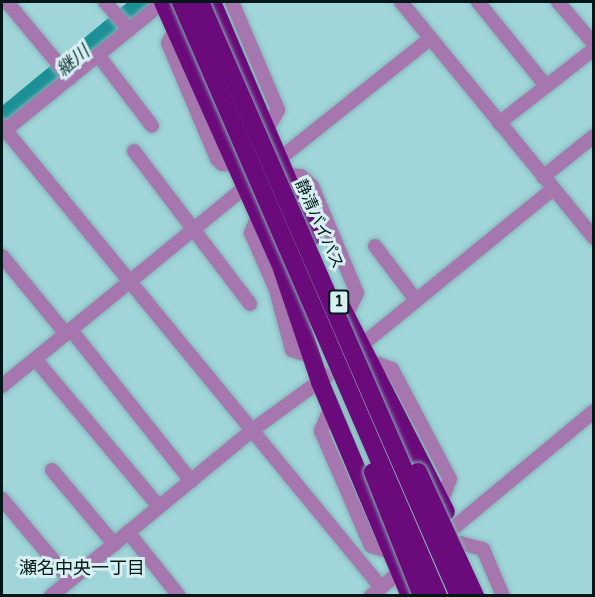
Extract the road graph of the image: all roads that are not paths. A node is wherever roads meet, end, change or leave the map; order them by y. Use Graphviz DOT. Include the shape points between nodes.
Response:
graph roads {
  1 [pos="7,2"];
  2 [pos="105,2"];
  3 [pos="163,2"];
  4 [pos="181,2"];
  5 [pos="200,2"];
  6 [pos="212,2"];
  7 [pos="232,2"];
  8 [pos="401,2"];
  9 [pos="478,2"];
  10 [pos="558,2"];
  11 [pos="129,30"];
  12 [pos="430,38"];
  13 [pos="594,46"];
  14 [pos="98,55"];
  15 [pos="70,78"];
  16 [pos="546,86"];
  17 [pos="499,123"];
  18 [pos="152,126"];
  19 [pos="3,130"];
  20 [pos="267,130"];
  21 [pos="593,138"];
  22 [pos="134,151"];
  23 [pos="283,166"];
  24 [pos="543,177"];
  25 [pos="246,186"];
  26 [pos="553,189"];
  27 [pos="277,221"];
  28 [pos="196,230"];
  29 [pos="594,238"];
  30 [pos="375,246"];
  31 [pos="2,256"];
  32 [pos="130,283"];
  33 [pos="416,300"];
  34 [pos="250,304"];
  35 [pos="343,317"];
  36 [pos="69,332"];
  37 [pos="369,339"];
  38 [pos="35,359"];
  39 [pos="4,378"];
  40 [pos="324,379"];
  41 [pos="594,411"];
  42 [pos="251,431"];
  43 [pos="52,470"];
  44 [pos="191,481"];
  45 [pos="2,499"];
  46 [pos="159,507"];
  47 [pos="128,532"];
  48 [pos="457,536"];
  49 [pos="114,544"];
  50 [pos="400,573"];
  51 [pos="70,580"];
  52 [pos="376,591"];
  53 [pos="51,596"];
  54 [pos="179,596"];
  55 [pos="410,596"];
  56 [pos="422,596"];
  57 [pos="438,596"];
  58 [pos="459,596"];
  59 [pos="475,596"];
  60 [pos="484,596"];
  61 [pos="503,596"];
  1 -- 15 [label="street"];
  2 -- 11 [label="street"];
  3 -- 11 [label="street"];
  3 -- 25 [label="highway"];
  4 -- 27 [label="highway, 1, bridge"];
  5 -- 35 [label="highway, 静清バイパス / 1, bridge"];
  6 -- 20 [label="highway, 1"];
  7 -- 20 [label="street" via="278,110"];
  8 -- 12 [label="street"];
  9 -- 16 [label="street"];
  10 -- 13 [label="street"];
  11 -- 14 [label="street"];
  12 -- 17 [label="street"];
  12 -- 23 [label="street"];
  13 -- 16 [label="street"];
  14 -- 15 [label="street"];
  14 -- 18 [label="street"];
  15 -- 19 [label="street"];
  16 -- 17 [label="street"];
  17 -- 24 [label="street"];
  19 -- 32 [label="street"];
  20 -- 23 [label="highway, 1"];
  21 -- 24 [label="street"];
  22 -- 28 [label="street"];
  23 -- 25 [label="street"];
  23 -- 35 [label="highway, 1"];
  24 -- 26 [label="street"];
  25 -- 28 [label="street"];
  25 -- 40 [label="highway" via="310,356"];
  26 -- 29 [label="street"];
  26 -- 33 [label="street"];
  27 -- 56 [label="highway, bridge"];
  27 -- 57 [label="highway, 1, bridge"];
  28 -- 32 [label="street"];
  28 -- 34 [label="street"];
  30 -- 33 [label="street"];
  31 -- 36 [label="street"];
  32 -- 36 [label="street"];
  32 -- 42 [label="street"];
  33 -- 37 [label="street"];
  35 -- 48 [label="highway, 1" via="370,361"];
  35 -- 58 [label="highway, 静清バイパス / 1, bridge"];
  35 -- 59 [label="highway, 1, bridge"];
  36 -- 38 [label="street"];
  36 -- 44 [label="street"];
  38 -- 39 [label="street"];
  38 -- 46 [label="street"];
  40 -- 42 [label="street"];
  40 -- 50 [label="highway" via="331,407"];
  41 -- 48 [label="street"];
  42 -- 44 [label="street"];
  42 -- 52 [label="street"];
  43 -- 49 [label="street"];
  44 -- 46 [label="street"];
  45 -- 51 [label="street"];
  46 -- 47 [label="street"];
  47 -- 49 [label="street"];
  47 -- 54 [label="street"];
  48 -- 50 [label="street"];
  48 -- 60 [label="highway, 1"];
  48 -- 61 [label="street" via="483,549"];
  49 -- 51 [label="street"];
  50 -- 52 [label="street"];
  50 -- 55 [label="highway"];
  51 -- 53 [label="street"];
}
